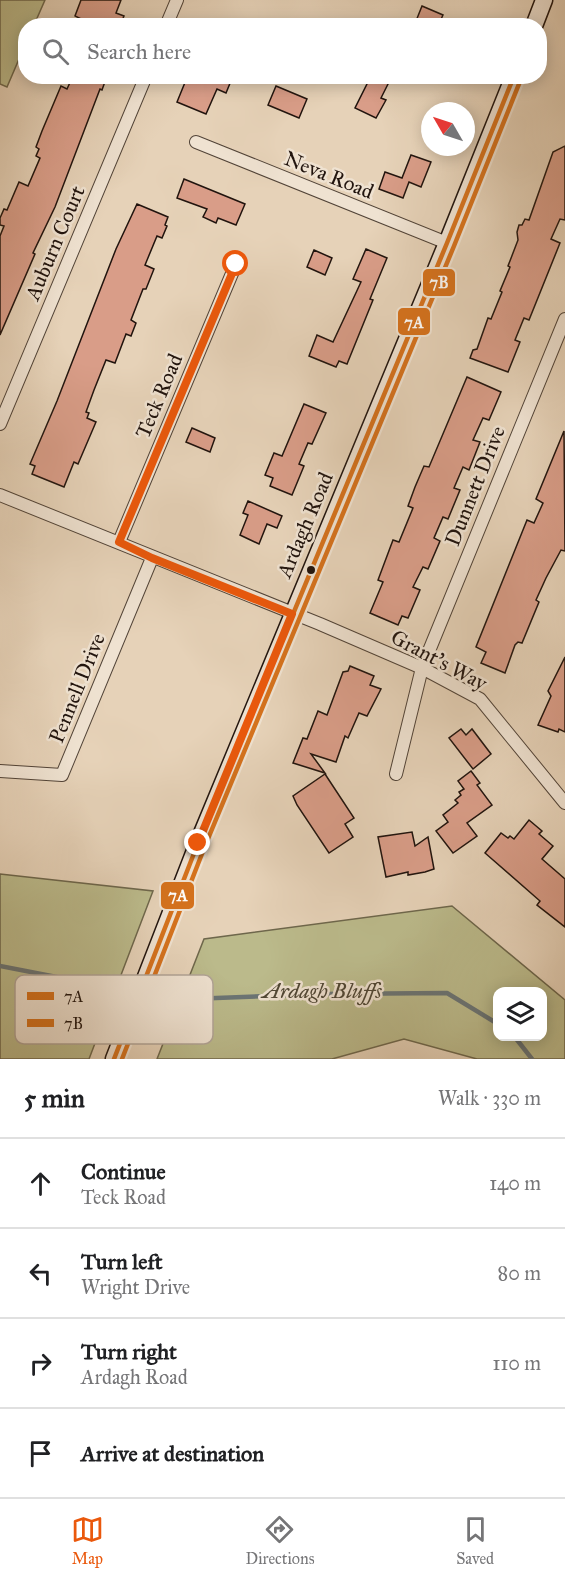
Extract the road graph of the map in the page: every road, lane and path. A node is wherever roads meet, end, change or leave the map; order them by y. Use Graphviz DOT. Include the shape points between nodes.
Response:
graph roads {
  1 [pos="177,0"];
  2 [pos="544,0"];
  3 [pos="169,18"];
  4 [pos="537,18"];
  5 [pos="143,84"];
  6 [pos="511,84"];
  7 [pos="196,142"];
  8 [pos="447,243"];
  9 [pos="236,264"];
  10 [pos="565,319"];
  11 [pos="0,424"];
  12 [pos="0,495"];
  13 [pos="119,542"];
  14 [pos="152,558"];
  15 [pos="292,614"];
  16 [pos="422,668"];
  17 [pos="0,771"];
  18 [pos="396,774"];
  19 [pos="561,789"];
  20 [pos="565,803"];
  21 [pos="147,975"];
  22 [pos="120,1044"];
  23 [pos="114,1059"];
  1 -- 3 [label="street"];
  2 -- 4 [label="street"];
  5 -- 11 [label="street, Auburn Court"];
  6 -- 8 [label="street, Ardagh Road"];
  7 -- 8 [label="street, Neva Road"];
  8 -- 15 [label="street, Ardagh Road"];
  9 -- 13 [label="street, Teck Road"];
  10 -- 16 [label="street, Dunnett Drive"];
  12 -- 13 [label="street, Grant's Way"];
  13 -- 14 [label="street, Grant's Way"];
  14 -- 15 [label="street, Grant's Way"];
  14 -- 17 [label="street, Pennell Drive" via="62,776"];
  15 -- 16 [label="street, Grant's Way"];
  15 -- 21 [label="street, Ardagh Road"];
  16 -- 18 [label="street, Dunnett Drive"];
  16 -- 19 [label="street, Grant's Way" via="480,699"];
  19 -- 20 [label="street, Grant's Way"];
  22 -- 23 [label="street, Ardagh Road"];
}
